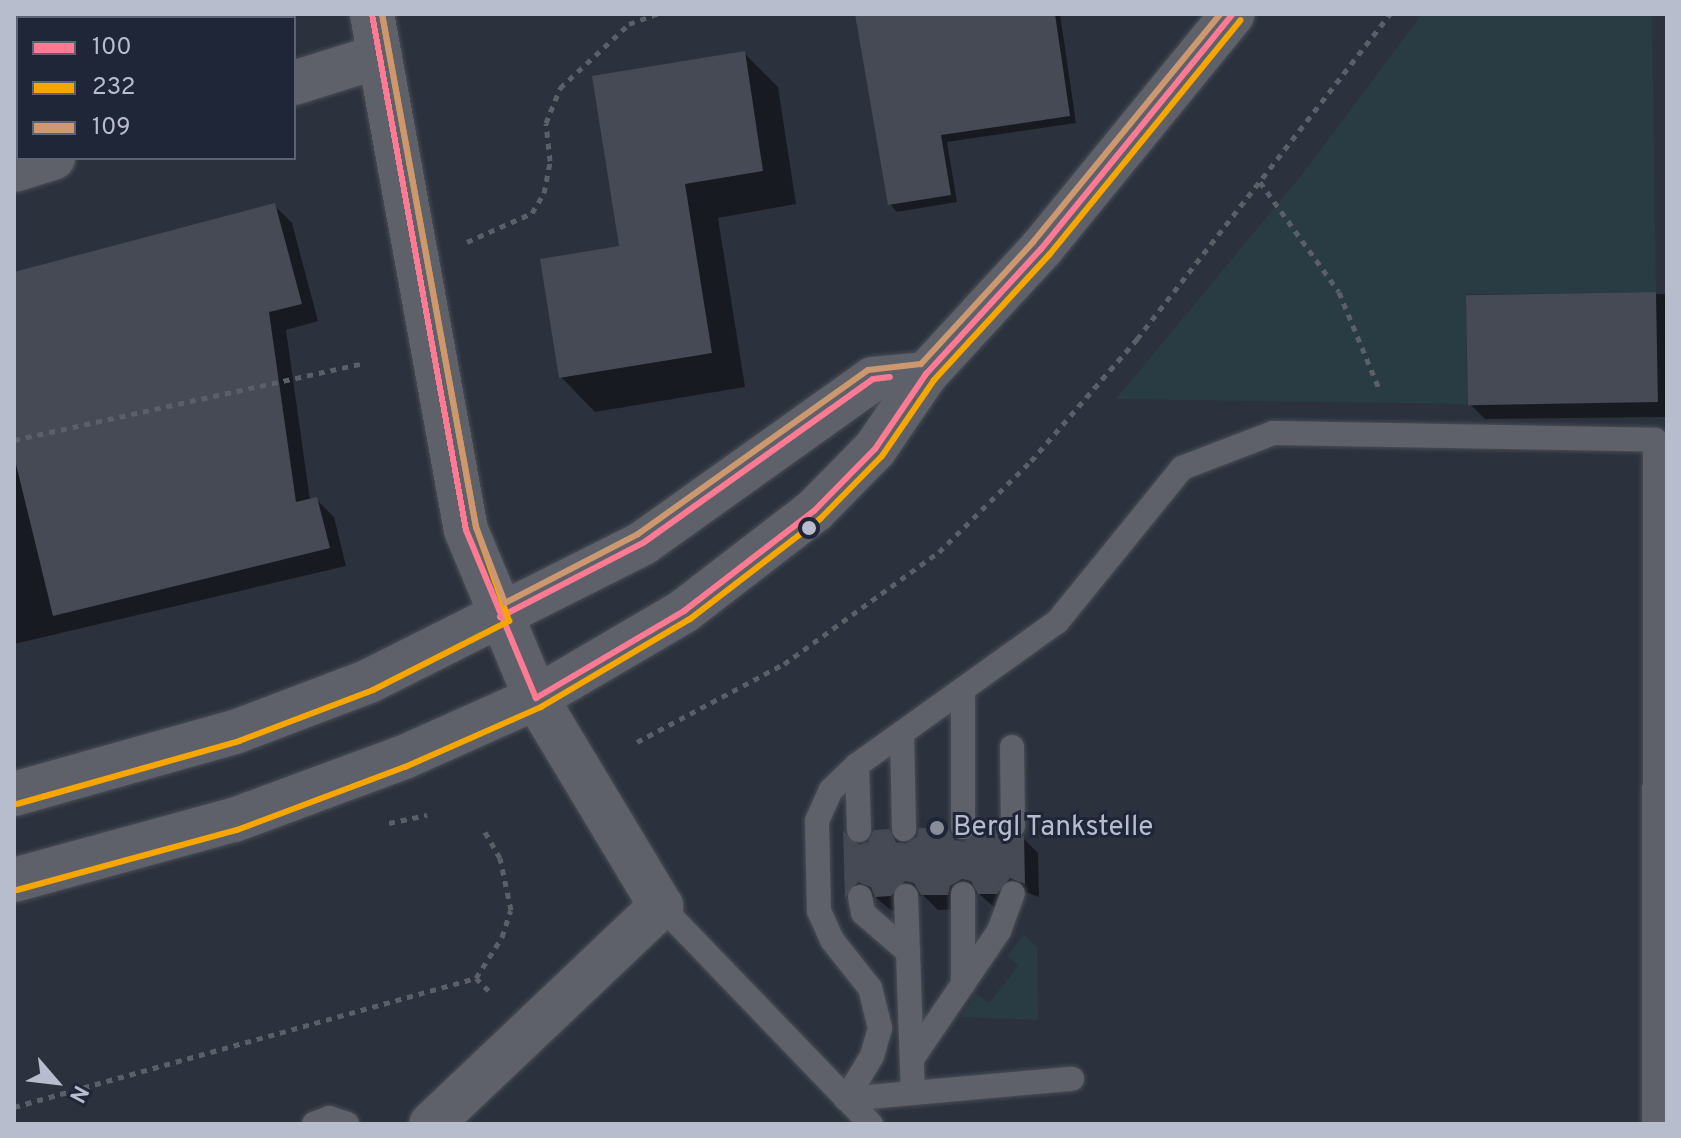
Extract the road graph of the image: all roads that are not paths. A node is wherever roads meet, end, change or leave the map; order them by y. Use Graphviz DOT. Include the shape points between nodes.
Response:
graph roads {
  1 [pos="372,14"];
  2 [pos="1233,14"];
  3 [pos="380,56"];
  4 [pos="296,82"];
  5 [pos="46,160"];
  6 [pos="14,170"];
  7 [pos="926,374"];
  8 [pos="1661,439"];
  9 [pos="500,617"];
  10 [pos="963,689"];
  11 [pos="536,698"];
  12 [pos="902,733"];
  13 [pos="1012,747"];
  14 [pos="857,765"];
  15 [pos="14,794"];
  16 [pos="1013,826"];
  17 [pos="963,827"];
  18 [pos="904,829"];
  19 [pos="859,830"];
  20 [pos="14,880"];
  21 [pos="1013,893"];
  22 [pos="963,894"];
  23 [pos="906,896"];
  24 [pos="860,897"];
  25 [pos="661,906"];
  26 [pos="908,952"];
  27 [pos="963,984"];
  28 [pos="912,1059"];
  29 [pos="1072,1079"];
  30 [pos="913,1093"];
  31 [pos="846,1099"];
  32 [pos="314,1124"];
  33 [pos="347,1124"];
  34 [pos="431,1124"];
  35 [pos="871,1124"];
  36 [pos="1654,1124"];
  1 -- 3 [label="street"];
  2 -- 7 [label="street" via="1061,226"];
  3 -- 4 [label="street"];
  3 -- 9 [label="street" via="413,261 466,530"];
  5 -- 6 [label="street"];
  7 -- 9 [label="street" via="873,379 643,543"];
  7 -- 11 [label="street" via="875,449 814,511 684,611"];
  8 -- 10 [label="lane" via="1273,433 1182,468 1057,622"];
  8 -- 36 [label="lane"];
  9 -- 11 [label="street"];
  9 -- 15 [label="street" via="369,681 235,732"];
  10 -- 12 [label="lane"];
  10 -- 17 [label="lane"];
  11 -- 20 [label="street" via="402,758 234,820"];
  11 -- 25 [label="street"];
  12 -- 14 [label="lane"];
  12 -- 18 [label="lane"];
  13 -- 16 [label="lane"];
  14 -- 19 [label="lane"];
  14 -- 31 [label="lane" via="831,790 817,821 819,911 878,1008 880,1028 872,1056"];
  21 -- 27 [label="lane" via="999,931"];
  22 -- 27 [label="lane"];
  23 -- 26 [label="lane"];
  24 -- 26 [label="lane" via="863,913"];
  25 -- 31 [label="lane"];
  25 -- 34 [label="street"];
  26 -- 28 [label="lane"];
  27 -- 28 [label="lane"];
  28 -- 30 [label="lane"];
  29 -- 30 [label="lane"];
  30 -- 31 [label="lane"];
  31 -- 35 [label="lane"];
  32 -- 33 [label="lane" via="329,1118"];
}
